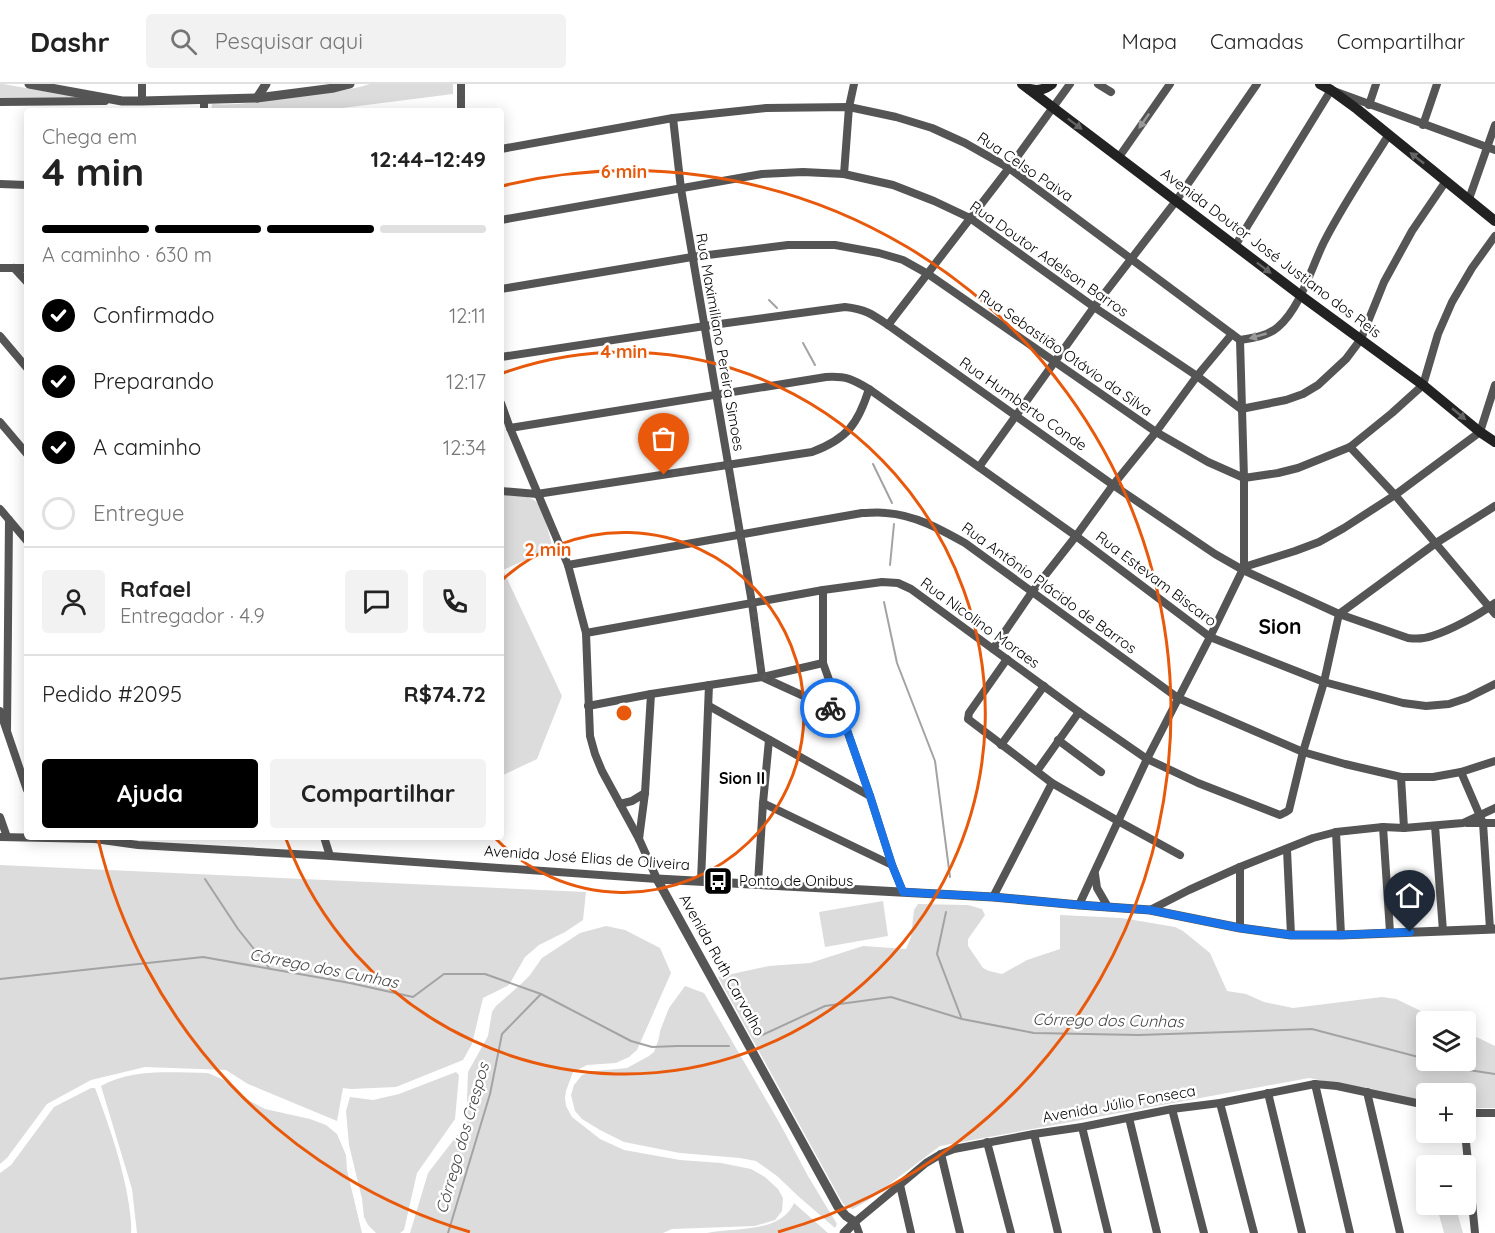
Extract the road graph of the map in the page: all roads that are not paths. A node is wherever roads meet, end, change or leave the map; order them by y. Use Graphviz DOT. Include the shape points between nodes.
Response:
graph roads {
  1 [pos="29,84"];
  2 [pos="142,84"];
  3 [pos="266,84"];
  4 [pos="350,84"];
  5 [pos="461,84"];
  6 [pos="854,84"];
  7 [pos="1052,84"];
  8 [pos="1070,84"];
  9 [pos="1098,84"];
  10 [pos="1170,84"];
  11 [pos="1257,84"];
  12 [pos="1320,84"];
  13 [pos="1376,84"];
  14 [pos="1437,84"];
  15 [pos="1024,85"];
  16 [pos="1331,90"];
  17 [pos="1111,92"];
  18 [pos="257,98"];
  19 [pos="204,99"];
  20 [pos="122,101"];
  21 [pos="142,101"];
  22 [pos="0,102"];
  23 [pos="1369,105"];
  24 [pos="849,107"];
  25 [pos="204,108"];
  26 [pos="461,108"];
  27 [pos="1054,108"];
  28 [pos="673,118"];
  29 [pos="1423,125"];
  30 [pos="1495,125"];
  31 [pos="1389,136"];
  32 [pos="504,147"];
  33 [pos="1491,149"];
  34 [pos="1119,157"];
  35 [pos="1009,168"];
  36 [pos="844,174"];
  37 [pos="1446,181"];
  38 [pos="0,184"];
  39 [pos="24,185"];
  40 [pos="681,189"];
  41 [pos="1469,200"];
  42 [pos="1176,201"];
  43 [pos="970,218"];
  44 [pos="504,219"];
  45 [pos="1495,221"];
  46 [pos="1495,236"];
  47 [pos="1235,246"];
  48 [pos="692,257"];
  49 [pos="1131,258"];
  50 [pos="0,268"];
  51 [pos="14,268"];
  52 [pos="24,268"];
  53 [pos="928,274"];
  54 [pos="24,279"];
  55 [pos="504,288"];
  56 [pos="1300,295"];
  57 [pos="1094,307"];
  58 [pos="888,325"];
  59 [pos="705,326"];
  60 [pos="1232,334"];
  61 [pos="0,336"];
  62 [pos="1361,339"];
  63 [pos="1240,340"];
  64 [pos="504,357"];
  65 [pos="1055,361"];
  66 [pos="24,364"];
  67 [pos="1197,376"];
  68 [pos="1423,385"];
  69 [pos="1495,385"];
  70 [pos="869,390"];
  71 [pos="716,394"];
  72 [pos="1241,409"];
  73 [pos="504,411"];
  74 [pos="1016,415"];
  75 [pos="0,422"];
  76 [pos="510,428"];
  77 [pos="1156,432"];
  78 [pos="1480,432"];
  79 [pos="1495,442"];
  80 [pos="1350,447"];
  81 [pos="24,450"];
  82 [pos="728,465"];
  83 [pos="979,467"];
  84 [pos="1244,478"];
  85 [pos="1113,485"];
  86 [pos="504,491"];
  87 [pos="537,494"];
  88 [pos="1395,495"];
  89 [pos="1495,506"];
  90 [pos="0,509"];
  91 [pos="9,520"];
  92 [pos="740,535"];
  93 [pos="1076,536"];
  94 [pos="24,538"];
  95 [pos="1436,543"];
  96 [pos="568,565"];
  97 [pos="1243,568"];
  98 [pos="823,590"];
  99 [pos="1032,592"];
  100 [pos="753,603"];
  101 [pos="1493,608"];
  102 [pos="1339,614"];
  103 [pos="586,633"];
  104 [pos="1210,637"];
  105 [pos="993,649"];
  106 [pos="1007,659"];
  107 [pos="823,663"];
  108 [pos="762,676"];
  109 [pos="1324,682"];
  110 [pos="1495,684"];
  111 [pos="710,685"];
  112 [pos="1044,686"];
  113 [pos="651,694"];
  114 [pos="1178,698"];
  115 [pos="588,706"];
  116 [pos="709,706"];
  117 [pos="0,711"];
  118 [pos="1079,712"];
  119 [pos="841,713"];
  120 [pos="7,730"];
  121 [pos="769,740"];
  122 [pos="1058,740"];
  123 [pos="1001,745"];
  124 [pos="1303,752"];
  125 [pos="1147,759"];
  126 [pos="1495,761"];
  127 [pos="1036,771"];
  128 [pos="1101,772"];
  129 [pos="1461,772"];
  130 [pos="1401,777"];
  131 [pos="24,781"];
  132 [pos="1052,783"];
  133 [pos="645,793"];
  134 [pos="870,796"];
  135 [pos="763,803"];
  136 [pos="620,804"];
  137 [pos="1495,808"];
  138 [pos="0,817"];
  139 [pos="1481,819"];
  140 [pos="1118,821"];
  141 [pos="1495,823"];
  142 [pos="1434,826"];
  143 [pos="1383,827"];
  144 [pos="1404,828"];
  145 [pos="1336,832"];
  146 [pos="3,837"];
  147 [pos="24,837"];
  148 [pos="639,839"];
  149 [pos="325,840"];
  150 [pos="138,841"];
  151 [pos="1287,850"];
  152 [pos="1180,855"];
  153 [pos="330,856"];
  154 [pos="892,865"];
  155 [pos="1240,867"];
  156 [pos="1095,870"];
  157 [pos="657,879"];
  158 [pos="700,881"];
  159 [pos="758,883"];
  160 [pos="903,892"];
  161 [pos="993,897"];
  162 [pos="1079,905"];
  163 [pos="1108,907"];
  164 [pos="1150,910"];
  165 [pos="1240,928"];
  166 [pos="1492,929"];
  167 [pos="1443,931"];
  168 [pos="1390,932"];
  169 [pos="1291,935"];
  170 [pos="1341,935"];
  171 [pos="1315,1084"];
  172 [pos="1367,1092"];
  173 [pos="1268,1093"];
  174 [pos="1220,1103"];
  175 [pos="1416,1104"];
  176 [pos="1172,1109"];
  177 [pos="1476,1113"];
  178 [pos="1495,1113"];
  179 [pos="1129,1118"];
  180 [pos="1082,1127"];
  181 [pos="1034,1134"];
  182 [pos="987,1142"];
  183 [pos="1466,1143"];
  184 [pos="940,1154"];
  185 [pos="900,1185"];
  186 [pos="855,1222"];
  187 [pos="844,1233"];
  188 [pos="859,1233"];
  189 [pos="911,1233"];
  190 [pos="960,1233"];
  191 [pos="1011,1233"];
  192 [pos="1058,1233"];
  193 [pos="1108,1233"];
  194 [pos="1157,1233"];
  195 [pos="1204,1233"];
  196 [pos="1254,1233"];
  197 [pos="1302,1233"];
  198 [pos="1350,1233"];
  199 [pos="1401,1233"];
  200 [pos="1474,1233"];
  1 -- 20 [label="street"];
  2 -- 21 [label="street"];
  3 -- 18 [label="street"];
  4 -- 18 [label="street"];
  5 -- 26 [label="street"];
  6 -- 24 [label="street"];
  7 -- 15 [label="main road" via="1037,91"];
  8 -- 27 [label="street"];
  9 -- 17 [label="street"];
  10 -- 34 [label="street, one-way"];
  11 -- 42 [label="street"];
  12 -- 16 [label="main road"];
  13 -- 23 [label="street"];
  14 -- 29 [label="street"];
  15 -- 27 [label="main road, Avenida Doutor José Justiano dos Reis"];
  16 -- 23 [label="street"];
  16 -- 31 [label="main road"];
  16 -- 47 [label="street"];
  18 -- 19 [label="street"];
  19 -- 21 [label="street"];
  19 -- 25 [label="street"];
  20 -- 21 [label="street"];
  20 -- 22 [label="street"];
  23 -- 29 [label="street"];
  24 -- 28 [label="street, Rua Celso Paiva" via="766,108"];
  24 -- 35 [label="street, Rua Celso Paiva" via="932,128"];
  24 -- 36 [label="street"];
  27 -- 34 [label="main road, Avenida Doutor José Justiano dos Reis, one-way"];
  27 -- 35 [label="street"];
  28 -- 32 [label="street, Rua Celso Paiva"];
  28 -- 40 [label="street, Rua Maximiliano Pereira Simoes"];
  29 -- 33 [label="street"];
  30 -- 33 [label="street"];
  37 -- 31 [label="main road, one-way"];
  31 -- 56 [label="street" via="1349,196"];
  33 -- 41 [label="street"];
  34 -- 42 [label="main road, Avenida Doutor José Justiano dos Reis"];
  35 -- 43 [label="street"];
  35 -- 49 [label="street, Rua Celso Paiva"];
  36 -- 40 [label="street, Rua Doutor Adelson Barros" via="762,174"];
  36 -- 43 [label="street, Rua Doutor Adelson Barros" via="893,186"];
  37 -- 41 [label="main road"];
  37 -- 62 [label="street" via="1384,282"];
  38 -- 39 [label="street"];
  40 -- 44 [label="street, Rua Doutor Adelson Barros"];
  40 -- 48 [label="street, Rua Maximiliano Pereira Simoes"];
  41 -- 45 [label="main road"];
  42 -- 47 [label="main road, Avenida Doutor José Justiano dos Reis"];
  42 -- 49 [label="street"];
  43 -- 53 [label="street"];
  43 -- 57 [label="street, Rua Doutor Adelson Barros"];
  46 -- 68 [label="street" via="1452,302"];
  47 -- 56 [label="main road, Avenida Doutor José Justiano dos Reis, one-way"];
  48 -- 53 [label="street, Rua Sebastião Otávio da Silva" via="788,245 835,245 903,260"];
  48 -- 55 [label="street, Rua Sebastião Otávio da Silva"];
  48 -- 59 [label="street, Rua Maximiliano Pereira Simoes"];
  49 -- 57 [label="street"];
  49 -- 60 [label="street, Rua Celso Paiva"];
  50 -- 51 [label="street"];
  51 -- 52 [label="street"];
  51 -- 54 [label="street"];
  53 -- 58 [label="street"];
  53 -- 65 [label="street, Rua Sebastião Otávio da Silva"];
  56 -- 62 [label="main road, Avenida Doutor José Justiano dos Reis"];
  56 -- 63 [label="street, one-way" via="1278,327 1270,333"];
  57 -- 65 [label="street"];
  57 -- 67 [label="street, Rua Doutor Adelson Barros"];
  58 -- 59 [label="street, Rua Humberto Conde" via="860,309 845,307"];
  58 -- 74 [label="street, Rua Humberto Conde"];
  59 -- 64 [label="street, Rua Humberto Conde"];
  59 -- 71 [label="street, Rua Maximiliano Pereira Simoes"];
  60 -- 63 [label="street, Rua Celso Paiva"];
  60 -- 67 [label="street"];
  61 -- 66 [label="street"];
  62 -- 68 [label="main road, Avenida Doutor José Justiano dos Reis"];
  62 -- 72 [label="street" via="1346,359 1303,394"];
  63 -- 72 [label="street"];
  65 -- 74 [label="street"];
  65 -- 77 [label="street, Rua Sebastião Otávio da Silva"];
  67 -- 72 [label="street, Rua Doutor Adelson Barros"];
  67 -- 77 [label="street"];
  68 -- 78 [label="main road, Avenida Doutor José Justiano dos Reis, one-way"];
  68 -- 80 [label="street"];
  69 -- 78 [label="street"];
  70 -- 71 [label="street, Rua Estevam Biscaro" via="841,376"];
  70 -- 82 [label="street" via="857,421 830,446"];
  70 -- 83 [label="street, Rua Estevam Biscaro"];
  71 -- 76 [label="street, Rua Estevam Biscaro"];
  71 -- 82 [label="street, Rua Maximiliano Pereira Simoes"];
  72 -- 84 [label="street"];
  73 -- 76 [label="street, Avenida Ruth Carvalho"];
  74 -- 83 [label="street"];
  74 -- 85 [label="street, Rua Humberto Conde"];
  75 -- 81 [label="street"];
  76 -- 87 [label="street, Avenida Ruth Carvalho"];
  77 -- 84 [label="street, Rua Sebastião Otávio da Silva"];
  77 -- 85 [label="street"];
  78 -- 79 [label="main road, Avenida Doutor José Justiano dos Reis"];
  78 -- 88 [label="street"];
  80 -- 84 [label="street" via="1298,468"];
  80 -- 88 [label="street"];
  82 -- 87 [label="street"];
  82 -- 92 [label="street, Rua Maximiliano Pereira Simoes"];
  83 -- 93 [label="street, Rua Estevam Biscaro"];
  84 -- 97 [label="street"];
  85 -- 93 [label="street"];
  85 -- 97 [label="street, Rua Humberto Conde" via="1215,554"];
  86 -- 87 [label="street"];
  87 -- 96 [label="street, Avenida Ruth Carvalho"];
  88 -- 95 [label="street"];
  88 -- 97 [label="street" via="1319,542"];
  89 -- 95 [label="street"];
  90 -- 91 [label="street"];
  91 -- 94 [label="street"];
  91 -- 120 [label="street"];
  92 -- 96 [label="street, Rua Antônio Plácido de Barros"];
  92 -- 99 [label="street, Rua Antônio Plácido de Barros" via="862,513 913,518 965,543"];
  92 -- 100 [label="street, Rua Maximiliano Pereira Simoes"];
  93 -- 99 [label="street"];
  93 -- 104 [label="street, Rua Estevam Biscaro"];
  95 -- 101 [label="street"];
  95 -- 102 [label="street"];
  96 -- 103 [label="street, Avenida Ruth Carvalho"];
  97 -- 102 [label="street, Rua Humberto Conde"];
  97 -- 104 [label="street"];
  98 -- 100 [label="street, Rua Nicolino Moraes"];
  98 -- 105 [label="street, Rua Nicolino Moraes" via="898,583"];
  98 -- 107 [label="street"];
  99 -- 105 [label="street"];
  99 -- 114 [label="street, Rua Antônio Plácido de Barros"];
  100 -- 103 [label="street, Rua Nicolino Moraes"];
  100 -- 108 [label="street, Rua Maximiliano Pereira Simoes"];
  101 -- 102 [label="street, Rua Humberto Conde" via="1419,639"];
  102 -- 109 [label="street"];
  103 -- 115 [label="street, Avenida Ruth Carvalho"];
  104 -- 109 [label="street, Rua Estevam Biscaro"];
  104 -- 114 [label="street"];
  105 -- 106 [label="street, Rua Nicolino Moraes"];
  106 -- 112 [label="street, Rua Nicolino Moraes"];
  106 -- 123 [label="street" via="968,719"];
  107 -- 108 [label="street"];
  107 -- 119 [label="street"];
  108 -- 111 [label="street"];
  108 -- 119 [label="street"];
  109 -- 110 [label="street, Rua Estevam Biscaro" via="1426,706 1449,704"];
  109 -- 124 [label="street"];
  111 -- 113 [label="street"];
  111 -- 116 [label="street"];
  112 -- 118 [label="street, Rua Nicolino Moraes"];
  112 -- 123 [label="street"];
  113 -- 115 [label="street"];
  113 -- 133 [label="street"];
  114 -- 124 [label="street, Rua Antônio Plácido de Barros"];
  114 -- 125 [label="street"];
  115 -- 136 [label="street, Avenida Ruth Carvalho" via="595,754"];
  116 -- 121 [label="street"];
  116 -- 158 [label="street"];
  117 -- 120 [label="street"];
  118 -- 122 [label="street"];
  118 -- 125 [label="street, Rua Nicolino Moraes"];
  119 -- 134 [label="street"];
  120 -- 131 [label="street"];
  121 -- 134 [label="street"];
  121 -- 135 [label="street"];
  122 -- 127 [label="street"];
  122 -- 128 [label="street"];
  123 -- 127 [label="street"];
  124 -- 125 [label="street, Rua Nicolino Moraes" via="1289,810 1280,815"];
  124 -- 130 [label="street, Rua Antônio Plácido de Barros"];
  125 -- 140 [label="street"];
  126 -- 129 [label="street, Rua Antônio Plácido de Barros"];
  127 -- 132 [label="street"];
  129 -- 130 [label="street, Rua Antônio Plácido de Barros"];
  129 -- 139 [label="street"];
  130 -- 144 [label="street"];
  132 -- 140 [label="street"];
  132 -- 161 [label="street"];
  133 -- 136 [label="street"];
  133 -- 148 [label="street"];
  134 -- 154 [label="street"];
  135 -- 154 [label="street"];
  135 -- 159 [label="street"];
  136 -- 148 [label="street, Avenida Ruth Carvalho"];
  137 -- 139 [label="street"];
  138 -- 146 [label="street"];
  139 -- 141 [label="street"];
  139 -- 142 [label="street"];
  139 -- 166 [label="street"];
  140 -- 152 [label="street"];
  140 -- 156 [label="street"];
  142 -- 144 [label="street"];
  142 -- 167 [label="street"];
  143 -- 144 [label="street"];
  143 -- 145 [label="street"];
  143 -- 168 [label="street"];
  145 -- 151 [label="street"];
  145 -- 170 [label="street"];
  146 -- 147 [label="street, Avenida José Elias de Oliveira"];
  148 -- 157 [label="street, Avenida Ruth Carvalho"];
  149 -- 153 [label="street"];
  150 -- 153 [label="street, Avenida José Elias de Oliveira"];
  151 -- 155 [label="street"];
  151 -- 169 [label="street"];
  153 -- 157 [label="street, Avenida José Elias de Oliveira"];
  154 -- 160 [label="street"];
  155 -- 164 [label="street"];
  155 -- 165 [label="street"];
  156 -- 162 [label="street"];
  156 -- 163 [label="street" via="1097,888"];
  157 -- 158 [label="street, Avenida José Elias de Oliveira"];
  157 -- 186 [label="street, Avenida Ruth Carvalho" via="838,1207"];
  158 -- 159 [label="street, Avenida José Elias de Oliveira"];
  159 -- 160 [label="street, Avenida José Elias de Oliveira"];
  160 -- 161 [label="street, Avenida José Elias de Oliveira"];
  161 -- 162 [label="street, Avenida José Elias de Oliveira"];
  162 -- 163 [label="street, Avenida José Elias de Oliveira"];
  163 -- 164 [label="street, Avenida José Elias de Oliveira"];
  164 -- 165 [label="street, Avenida José Elias de Oliveira"];
  165 -- 169 [label="street, Avenida José Elias de Oliveira"];
  166 -- 167 [label="street, Avenida José Elias de Oliveira"];
  167 -- 168 [label="street, Avenida José Elias de Oliveira"];
  168 -- 170 [label="street, Avenida José Elias de Oliveira"];
  169 -- 170 [label="street, Avenida José Elias de Oliveira"];
  171 -- 172 [label="street, Avenida Júlio Fonseca"];
  171 -- 173 [label="street, Avenida Júlio Fonseca"];
  171 -- 198 [label="street"];
  172 -- 175 [label="street, Avenida Júlio Fonseca"];
  172 -- 199 [label="street"];
  173 -- 174 [label="street, Avenida Júlio Fonseca"];
  173 -- 197 [label="street"];
  174 -- 176 [label="street, Avenida Júlio Fonseca"];
  174 -- 196 [label="street"];
  176 -- 179 [label="street, Avenida Júlio Fonseca"];
  176 -- 195 [label="street"];
  177 -- 178 [label="street"];
  179 -- 180 [label="street, Avenida Júlio Fonseca"];
  179 -- 194 [label="street"];
  180 -- 181 [label="street, Avenida Júlio Fonseca"];
  180 -- 193 [label="street"];
  181 -- 182 [label="street, Avenida Júlio Fonseca"];
  181 -- 192 [label="street"];
  182 -- 184 [label="street, Avenida Júlio Fonseca"];
  182 -- 191 [label="street"];
  183 -- 200 [label="street"];
  184 -- 185 [label="street, Avenida Júlio Fonseca"];
  184 -- 190 [label="street"];
  185 -- 186 [label="street, Avenida Júlio Fonseca"];
  185 -- 189 [label="street"];
  186 -- 187 [label="street, Avenida Júlio Fonseca"];
  186 -- 188 [label="street"];
}
